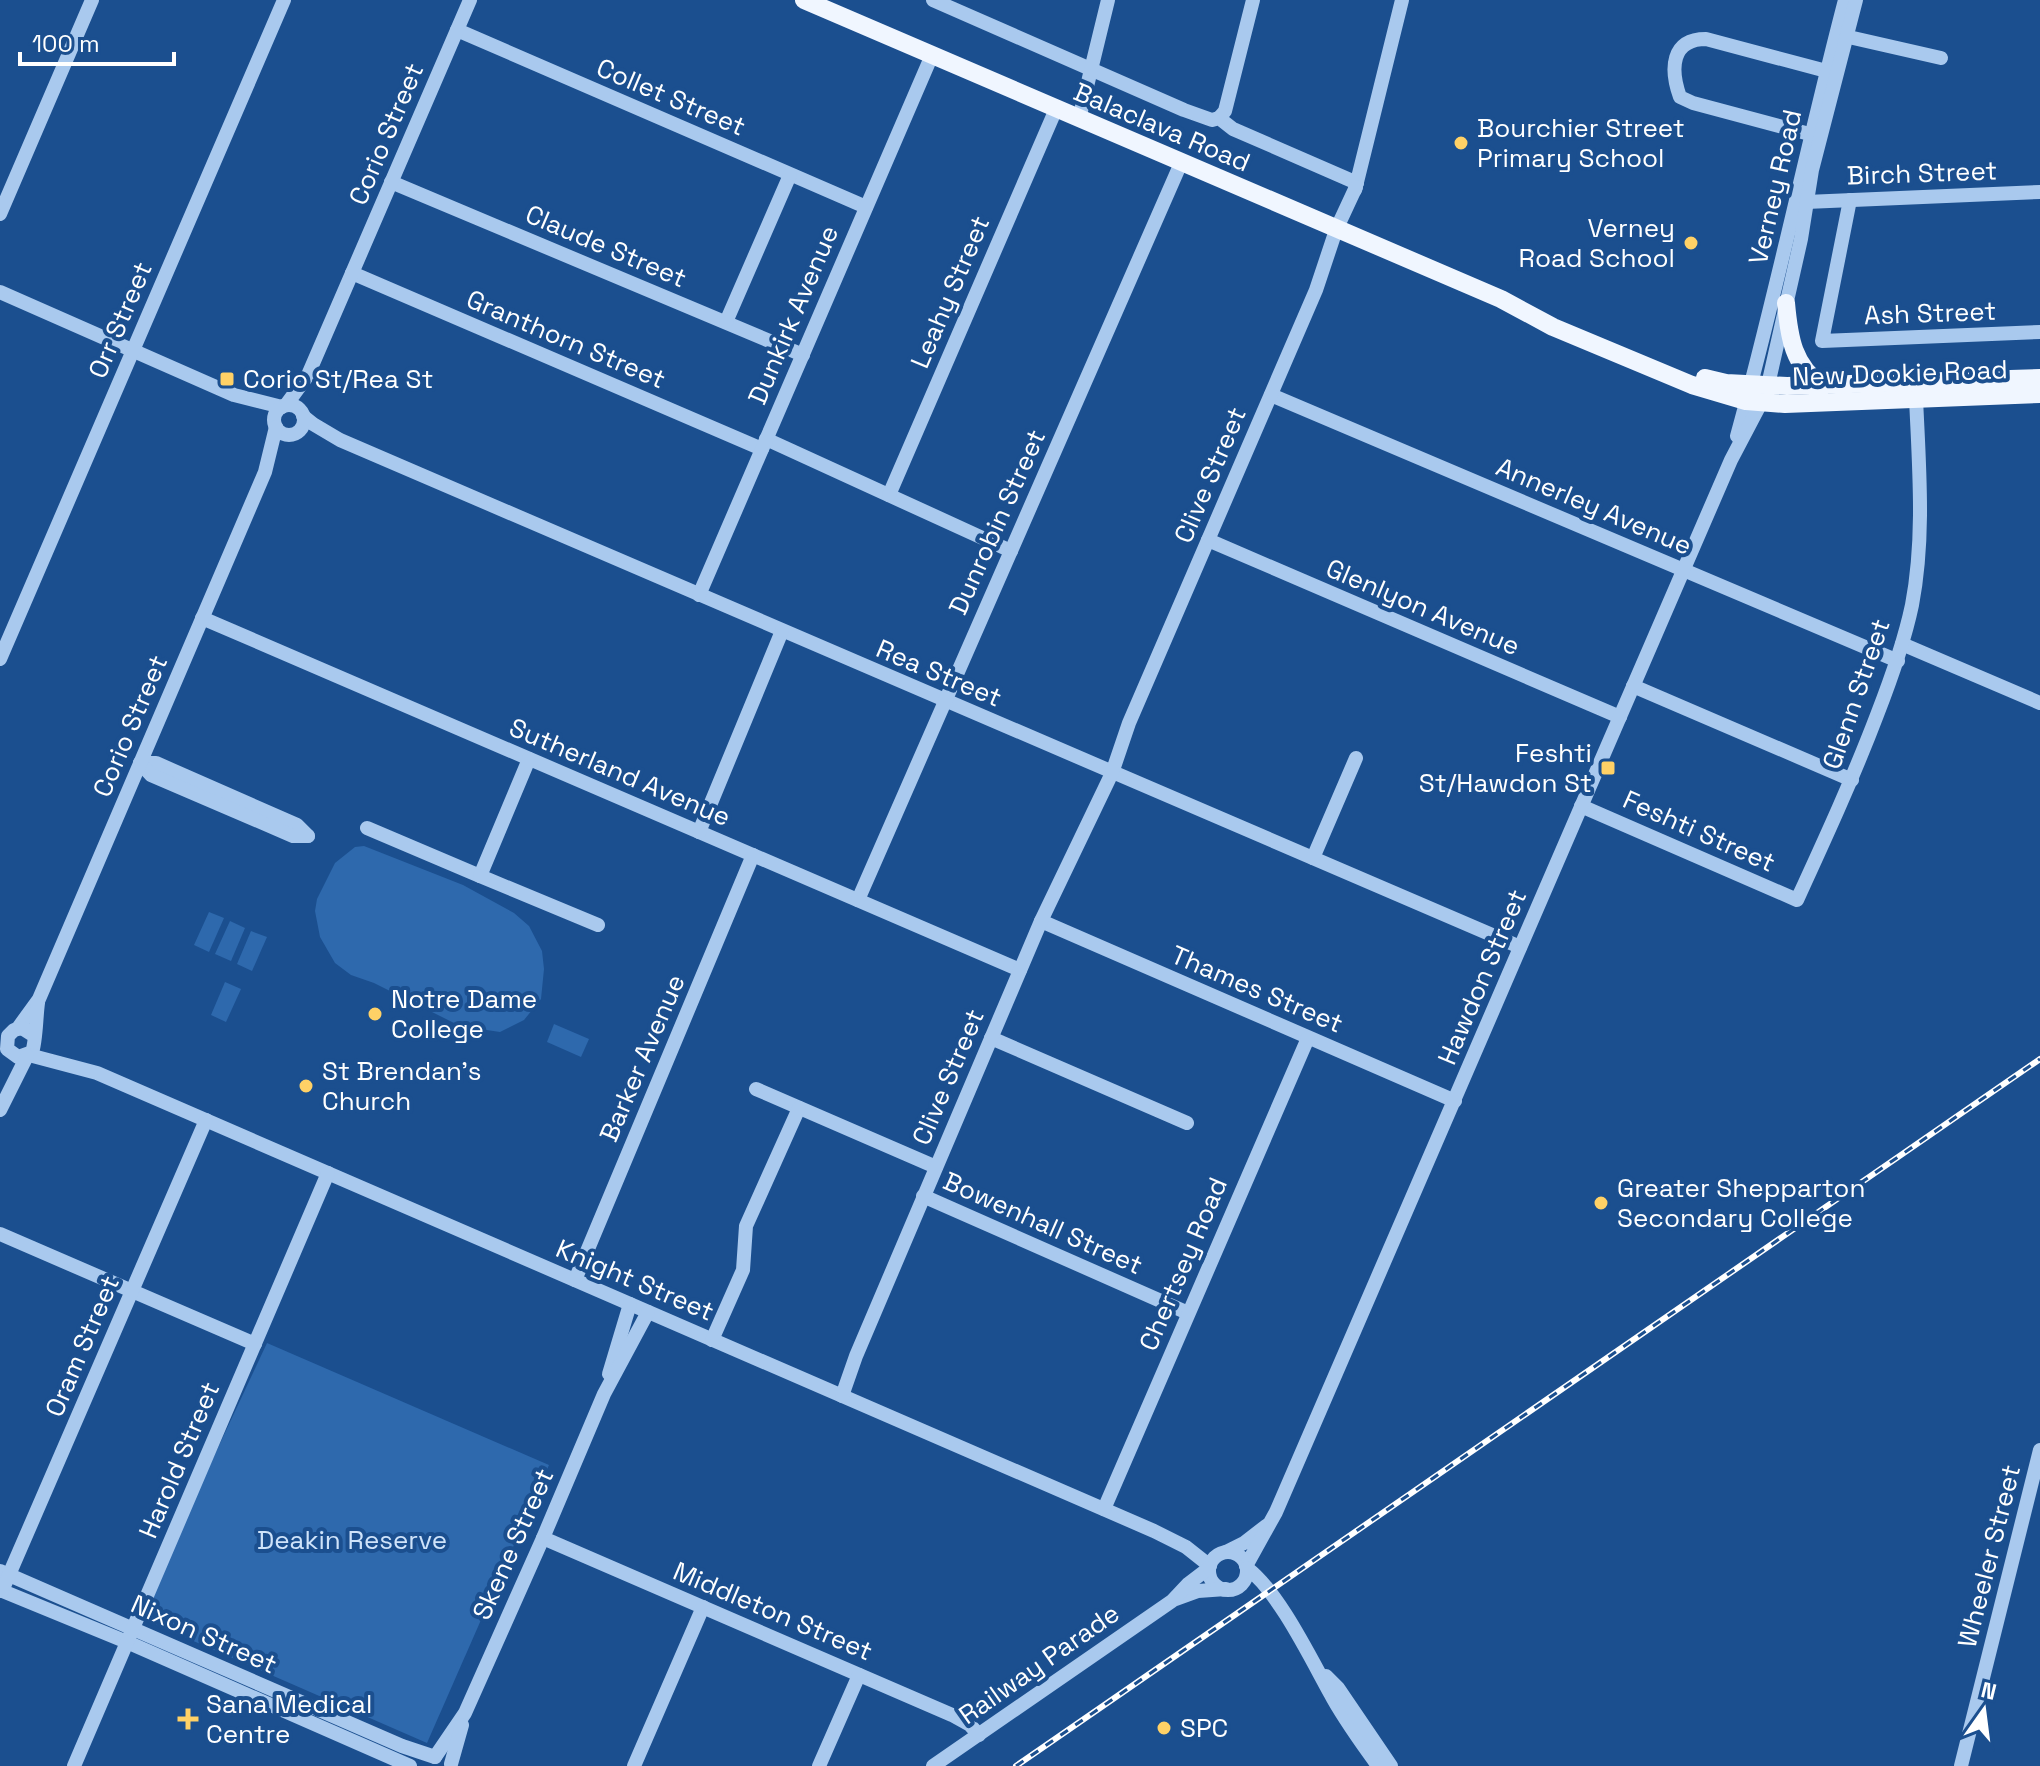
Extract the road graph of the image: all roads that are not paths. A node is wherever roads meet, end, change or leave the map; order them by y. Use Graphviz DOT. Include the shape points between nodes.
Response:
graph roads {
  1 [pos="92,0"];
  2 [pos="284,0"];
  3 [pos="470,0"];
  4 [pos="804,0"];
  5 [pos="933,0"];
  6 [pos="1108,0"];
  7 [pos="1253,0"];
  8 [pos="1402,0"];
  9 [pos="1845,0"];
  10 [pos="1856,0"];
  11 [pos="457,30"];
  12 [pos="1841,35"];
  13 [pos="932,55"];
  14 [pos="1941,58"];
  15 [pos="1091,70"];
  16 [pos="1832,72"];
  17 [pos="1056,109"];
  18 [pos="1219,118"];
  19 [pos="1079,119"];
  20 [pos="1816,135"];
  21 [pos="1181,163"];
  22 [pos="790,175"];
  23 [pos="391,182"];
  24 [pos="1356,185"];
  25 [pos="2040,192"];
  26 [pos="1850,200"];
  27 [pos="1806,202"];
  28 [pos="866,207"];
  29 [pos="0,214"];
  30 [pos="1342,232"];
  31 [pos="352,273"];
  32 [pos="0,292"];
  33 [pos="1786,303"];
  34 [pos="726,322"];
  35 [pos="2040,332"];
  36 [pos="133,351"];
  37 [pos="803,355"];
  38 [pos="308,375"];
  39 [pos="2040,378"];
  40 [pos="1823,386"];
  41 [pos="1757,393"];
  42 [pos="2040,394"];
  43 [pos="234,395"];
  44 [pos="1271,395"];
  45 [pos="1916,398"];
  46 [pos="284,406"];
  47 [pos="302,414"];
  48 [pos="275,425"];
  49 [pos="295,433"];
  50 [pos="340,440"];
  51 [pos="764,444"];
  52 [pos="265,472"];
  53 [pos="889,495"];
  54 [pos="1208,540"];
  55 [pos="1011,551"];
  56 [pos="1684,570"];
  57 [pos="699,595"];
  58 [pos="202,618"];
  59 [pos="782,631"];
  60 [pos="1902,644"];
  61 [pos="0,659"];
  62 [pos="1898,661"];
  63 [pos="1633,686"];
  64 [pos="945,701"];
  65 [pos="2040,703"];
  66 [pos="1620,717"];
  67 [pos="1356,758"];
  68 [pos="529,759"];
  69 [pos="140,763"];
  70 [pos="1107,772"];
  71 [pos="1852,780"];
  72 [pos="1581,806"];
  73 [pos="367,828"];
  74 [pos="699,832"];
  75 [pos="753,855"];
  76 [pos="1313,858"];
  77 [pos="480,876"];
  78 [pos="858,900"];
  79 [pos="1797,900"];
  80 [pos="1041,921"];
  81 [pos="598,925"];
  82 [pos="1520,947"];
  83 [pos="1020,970"];
  84 [pos="39,999"];
  85 [pos="10,1028"];
  86 [pos="34,1038"];
  87 [pos="991,1038"];
  88 [pos="1308,1038"];
  89 [pos="5,1045"];
  90 [pos="28,1055"];
  91 [pos="97,1073"];
  92 [pos="756,1089"];
  93 [pos="1455,1101"];
  94 [pos="799,1108"];
  95 [pos="0,1109"];
  96 [pos="206,1120"];
  97 [pos="1187,1123"];
  98 [pos="936,1167"];
  99 [pos="328,1173"];
  100 [pos="923,1196"];
  101 [pos="0,1234"];
  102 [pos="575,1280"];
  103 [pos="132,1291"];
  104 [pos="630,1304"];
  105 [pos="648,1312"];
  106 [pos="1188,1313"];
  107 [pos="712,1340"];
  108 [pos="255,1344"];
  109 [pos="604,1394"];
  110 [pos="839,1394"];
  111 [pos="2040,1450"];
  112 [pos="1104,1509"];
  113 [pos="1276,1512"];
  114 [pos="1154,1531"];
  115 [pos="543,1538"];
  116 [pos="1224,1552"];
  117 [pos="1209,1567"];
  118 [pos="1246,1567"];
  119 [pos="5,1572"];
  120 [pos="1234,1588"];
  121 [pos="1,1590"];
  122 [pos="1172,1601"];
  123 [pos="703,1607"];
  124 [pos="1282,1613"];
  125 [pos="130,1636"];
  126 [pos="859,1675"];
  127 [pos="465,1713"];
  128 [pos="979,1735"];
  129 [pos="1371,1746"];
  130 [pos="431,1760"];
  131 [pos="452,1765"];
  132 [pos="74,1766"];
  133 [pos="410,1766"];
  134 [pos="634,1766"];
  135 [pos="819,1766"];
  136 [pos="933,1766"];
  137 [pos="1378,1766"];
  138 [pos="1391,1766"];
  139 [pos="1961,1766"];
  1 -- 29 [label="street"];
  2 -- 36 [label="street, Orr Street"];
  3 -- 11 [label="street, Corio Street"];
  4 -- 13 [label="main road, Balaclava Road"];
  5 -- 15 [label="street, Balaclava Road"];
  6 -- 15 [label="street"];
  7 -- 18 [label="street"];
  8 -- 24 [label="street, Clive Street"];
  9 -- 12 [label="street, Verney Road"];
  10 -- 12 [label="street, Verney Road"];
  11 -- 22 [label="street, Collet Street"];
  11 -- 23 [label="street, Corio Street"];
  12 -- 14 [label="street"];
  12 -- 16 [label="street, Verney Road"];
  13 -- 17 [label="main road, Balaclava Road"];
  13 -- 28 [label="street, Dunkirk Avenue"];
  15 -- 18 [label="street, Balaclava Road" via="1203,117"];
  15 -- 19 [label="street"];
  16 -- 20 [label="street, Verney Road"];
  16 -- 20 [label="street" via="1706,39 1692,39 1678,51 1680,97"];
  17 -- 19 [label="main road, Balaclava Road"];
  17 -- 53 [label="street, Leahy Street"];
  18 -- 24 [label="street, Balaclava Road"];
  19 -- 21 [label="main road, Balaclava Road"];
  20 -- 27 [label="street, Verney Road"];
  20 -- 41 [label="street, Verney Road" via="1774,299"];
  21 -- 30 [label="main road, Balaclava Road"];
  21 -- 55 [label="street, Dunrobin Street"];
  22 -- 28 [label="street, Collet Street"];
  22 -- 34 [label="street"];
  23 -- 31 [label="street, Corio Street"];
  23 -- 34 [label="street, Claude Street"];
  24 -- 30 [label="street, Clive Street"];
  25 -- 26 [label="street, Birch Street"];
  26 -- 27 [label="street, Birch Street"];
  26 -- 35 [label="street, Ash Street" via="1822,341"];
  27 -- 33 [label="street, Verney Road"];
  28 -- 37 [label="street, Dunkirk Avenue"];
  30 -- 41 [label="main road, Balaclava Road" via="1501,299"];
  30 -- 44 [label="street, Clive Street"];
  31 -- 38 [label="street, Corio Street"];
  31 -- 51 [label="street, Granthorn Street"];
  32 -- 36 [label="street"];
  33 -- 40 [label="main road" via="1797,360"];
  33 -- 41 [label="street, Verney Road"];
  34 -- 37 [label="street, Claude Street"];
  36 -- 43 [label="street"];
  36 -- 61 [label="street, Orr Street"];
  37 -- 51 [label="street, Dunkirk Avenue"];
  38 -- 46 [label="street, Corio Street"];
  38 -- 47 [label="street, Corio Street"];
  39 -- 40 [label="main road, New Dookie Road"];
  40 -- 41 [label="main road, New Dookie Road"];
  41 -- 45 [label="main road, New Dookie Road" via="1785,404"];
  41 -- 56 [label="street, Hawdon Street"];
  42 -- 45 [label="main road, New Dookie Road"];
  43 -- 46 [label="street"];
  43 -- 48 [label="street"];
  44 -- 54 [label="street, Clive Street"];
  44 -- 56 [label="street, Annerley Avenue"];
  45 -- 60 [label="street, Glenn Street" via="1918,562"];
  46 -- 47 [label="street" via="295,406"];
  46 -- 48 [label="street" via="276,413"];
  47 -- 49 [label="street" via="304,424"];
  47 -- 50 [label="street, Rea Street"];
  48 -- 49 [label="street" via="282,433"];
  48 -- 52 [label="street, Corio Street"];
  49 -- 50 [label="street, Rea Street"];
  49 -- 52 [label="street, Corio Street"];
  50 -- 57 [label="street, Rea Street"];
  51 -- 53 [label="street, Granthorn Street"];
  51 -- 57 [label="street, Dunkirk Avenue"];
  52 -- 58 [label="street, Corio Street"];
  53 -- 55 [label="street, Granthorn Street"];
  54 -- 66 [label="street, Glenlyon Avenue"];
  54 -- 70 [label="street, Clive Street"];
  55 -- 64 [label="street, Dunrobin Street"];
  56 -- 62 [label="street, Annerley Avenue"];
  56 -- 63 [label="street, Hawdon Street"];
  57 -- 59 [label="street, Rea Street"];
  58 -- 68 [label="street, Sutherland Avenue"];
  58 -- 69 [label="street, Corio Street"];
  59 -- 64 [label="street, Rea Street"];
  59 -- 74 [label="street"];
  60 -- 62 [label="street, Glenn Street"];
  60 -- 65 [label="street"];
  62 -- 71 [label="street, Glenn Street"];
  63 -- 66 [label="street, Hawdon Street"];
  63 -- 71 [label="street"];
  64 -- 70 [label="street, Rea Street"];
  64 -- 78 [label="street, Dunrobin Street"];
  66 -- 72 [label="street, Hawdon Street"];
  67 -- 76 [label="street"];
  68 -- 74 [label="street, Sutherland Avenue"];
  68 -- 77 [label="street"];
  69 -- 69 [label="street" via="156,763 297,825 308,836 293,836 151,775"];
  69 -- 84 [label="street, Corio Street"];
  70 -- 76 [label="street, Rea Street"];
  70 -- 80 [label="street, Clive Street"];
  71 -- 79 [label="street, Glenn Street"];
  72 -- 79 [label="street, Feshti Street"];
  72 -- 82 [label="street, Hawdon Street"];
  73 -- 77 [label="street"];
  74 -- 75 [label="street, Sutherland Avenue"];
  75 -- 78 [label="street, Sutherland Avenue"];
  75 -- 102 [label="street, Barker Avenue"];
  76 -- 82 [label="street, Rea Street"];
  77 -- 81 [label="street"];
  78 -- 83 [label="street, Sutherland Avenue"];
  80 -- 83 [label="street, Clive Street"];
  80 -- 88 [label="street, Thames Street"];
  82 -- 93 [label="street, Hawdon Street"];
  83 -- 87 [label="street, Clive Street"];
  84 -- 85 [label="street, Corio Street"];
  84 -- 86 [label="street, Corio Street"];
  85 -- 86 [label="street" via="26,1029"];
  85 -- 89 [label="street"];
  86 -- 90 [label="street"];
  86 -- 91 [label="street, Knight Street"];
  87 -- 97 [label="street"];
  87 -- 98 [label="street, Clive Street"];
  88 -- 93 [label="street, Thames Street"];
  88 -- 106 [label="street, Chertsey Road"];
  89 -- 90 [label="street" via="18,1057"];
  89 -- 95 [label="street"];
  90 -- 91 [label="street, Knight Street"];
  90 -- 95 [label="street"];
  91 -- 96 [label="street, Knight Street"];
  92 -- 94 [label="street"];
  93 -- 113 [label="street, Hawdon Street"];
  94 -- 98 [label="street"];
  94 -- 107 [label="street" via="746,1226 743,1270"];
  96 -- 99 [label="street, Knight Street"];
  96 -- 103 [label="street, Oram Street"];
  98 -- 100 [label="street, Clive Street"];
  99 -- 102 [label="street, Knight Street"];
  99 -- 108 [label="street, Harold Street"];
  100 -- 106 [label="street, Bowenhall Street"];
  100 -- 110 [label="street, Clive Street"];
  101 -- 103 [label="street"];
  102 -- 104 [label="street, Knight Street"];
  103 -- 108 [label="street"];
  103 -- 119 [label="street, Oram Street"];
  104 -- 105 [label="street, Knight Street"];
  104 -- 109 [label="street, Skene Street"];
  105 -- 107 [label="street, Knight Street"];
  105 -- 109 [label="street, Skene Street"];
  106 -- 112 [label="street, Chertsey Road"];
  107 -- 110 [label="street, Knight Street"];
  108 -- 125 [label="street, Harold Street"];
  109 -- 115 [label="street, Skene Street"];
  110 -- 112 [label="street, Knight Street"];
  111 -- 139 [label="street, Wheeler Street"];
  112 -- 114 [label="street, Knight Street"];
  113 -- 116 [label="street, Hawdon Street" via="1256,1535"];
  113 -- 118 [label="street, Hawdon Street"];
  114 -- 116 [label="street, Knight Street"];
  114 -- 117 [label="street, Knight Street" via="1186,1547"];
  115 -- 123 [label="street, Middleton Street"];
  115 -- 127 [label="street, Skene Street"];
  116 -- 117 [label="street"];
  116 -- 118 [label="street" via="1241,1557"];
  117 -- 120 [label="street" via="1214,1583"];
  117 -- 122 [label="street, Railway Parade"];
  118 -- 120 [label="street" via="1245,1578"];
  118 -- 124 [label="street" via="1260,1578"];
  119 -- 121 [label="street, Oram Street"];
  119 -- 125 [label="street, Nixon Street"];
  120 -- 122 [label="street, Railway Parade" via="1198,1591"];
  120 -- 124 [label="street" via="1255,1589"];
  121 -- 125 [label="street, Nixon Street"];
  122 -- 128 [label="street, Railway Parade"];
  123 -- 126 [label="street, Middleton Street"];
  123 -- 134 [label="street"];
  124 -- 129 [label="street" via="1317,1667 1338,1688"];
  125 -- 130 [label="street, Nixon Street"];
  125 -- 132 [label="street, Harold Street"];
  125 -- 133 [label="street, Nixon Street"];
  126 -- 128 [label="street, Middleton Street" via="961,1719"];
  126 -- 135 [label="street"];
  127 -- 130 [label="street, Skene Street"];
  127 -- 131 [label="street, Skene Street"];
  128 -- 136 [label="street, Railway Parade"];
  129 -- 137 [label="street"];
  129 -- 138 [label="street"];
  130 -- 131 [label="street, Nixon Street" via="444,1758"];
}
